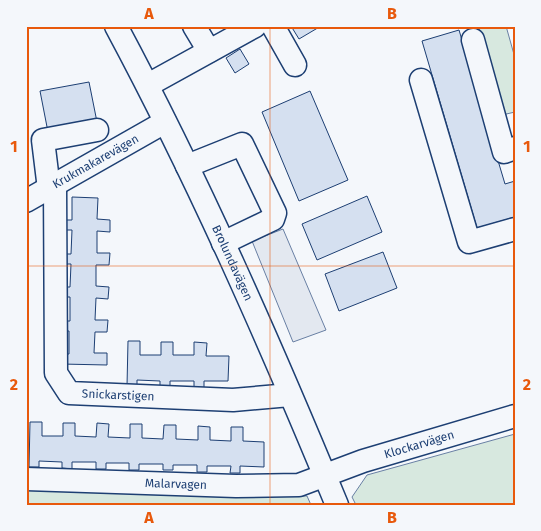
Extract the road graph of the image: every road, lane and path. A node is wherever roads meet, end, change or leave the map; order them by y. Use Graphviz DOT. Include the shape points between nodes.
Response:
graph roads {
  1 [pos="116,26"];
  2 [pos="194,26"];
  3 [pos="255,26"];
  4 [pos="272,26"];
  5 [pos="473,40"];
  6 [pos="209,51"];
  7 [pos="295,64"];
  8 [pos="421,80"];
  9 [pos="148,85"];
  10 [pos="165,122"];
  11 [pos="97,130"];
  12 [pos="515,148"];
  13 [pos="187,166"];
  14 [pos="52,187"];
  15 [pos="26,201"];
  16 [pos="515,229"];
  17 [pos="223,243"];
  18 [pos="290,395"];
  19 [pos="515,416"];
  20 [pos="325,477"];
  21 [pos="26,479"];
  22 [pos="337,505"];
  1 -- 9 [label="street, Brolundavägen"];
  2 -- 6 [label="street"];
  3 -- 6 [label="street"];
  4 -- 7 [label="street"];
  5 -- 12 [label="street" via="504,152"];
  6 -- 9 [label="street"];
  8 -- 16 [label="street" via="469,242"];
  9 -- 10 [label="street, Brolundavägen"];
  10 -- 13 [label="street, Brolundavägen"];
  10 -- 14 [label="street, Krukmakarevägen"];
  11 -- 14 [label="street" via="43,140"];
  13 -- 17 [label="street, Brolundavägen"];
  13 -- 17 [label="street" via="242,144 275,213 273,219"];
  14 -- 15 [label="street, Krukmakarevägen"];
  14 -- 18 [label="street, Snickarstigen" via="56,373 70,393 233,400"];
  17 -- 18 [label="street, Brolundavägen"];
  18 -- 20 [label="street, Brolundavägen"];
  19 -- 20 [label="street, Klockarvägen" via="363,461"];
  20 -- 21 [label="street, Malarvagen" via="300,485 236,486"];
  20 -- 22 [label="street, Brolundavägen"];
}
